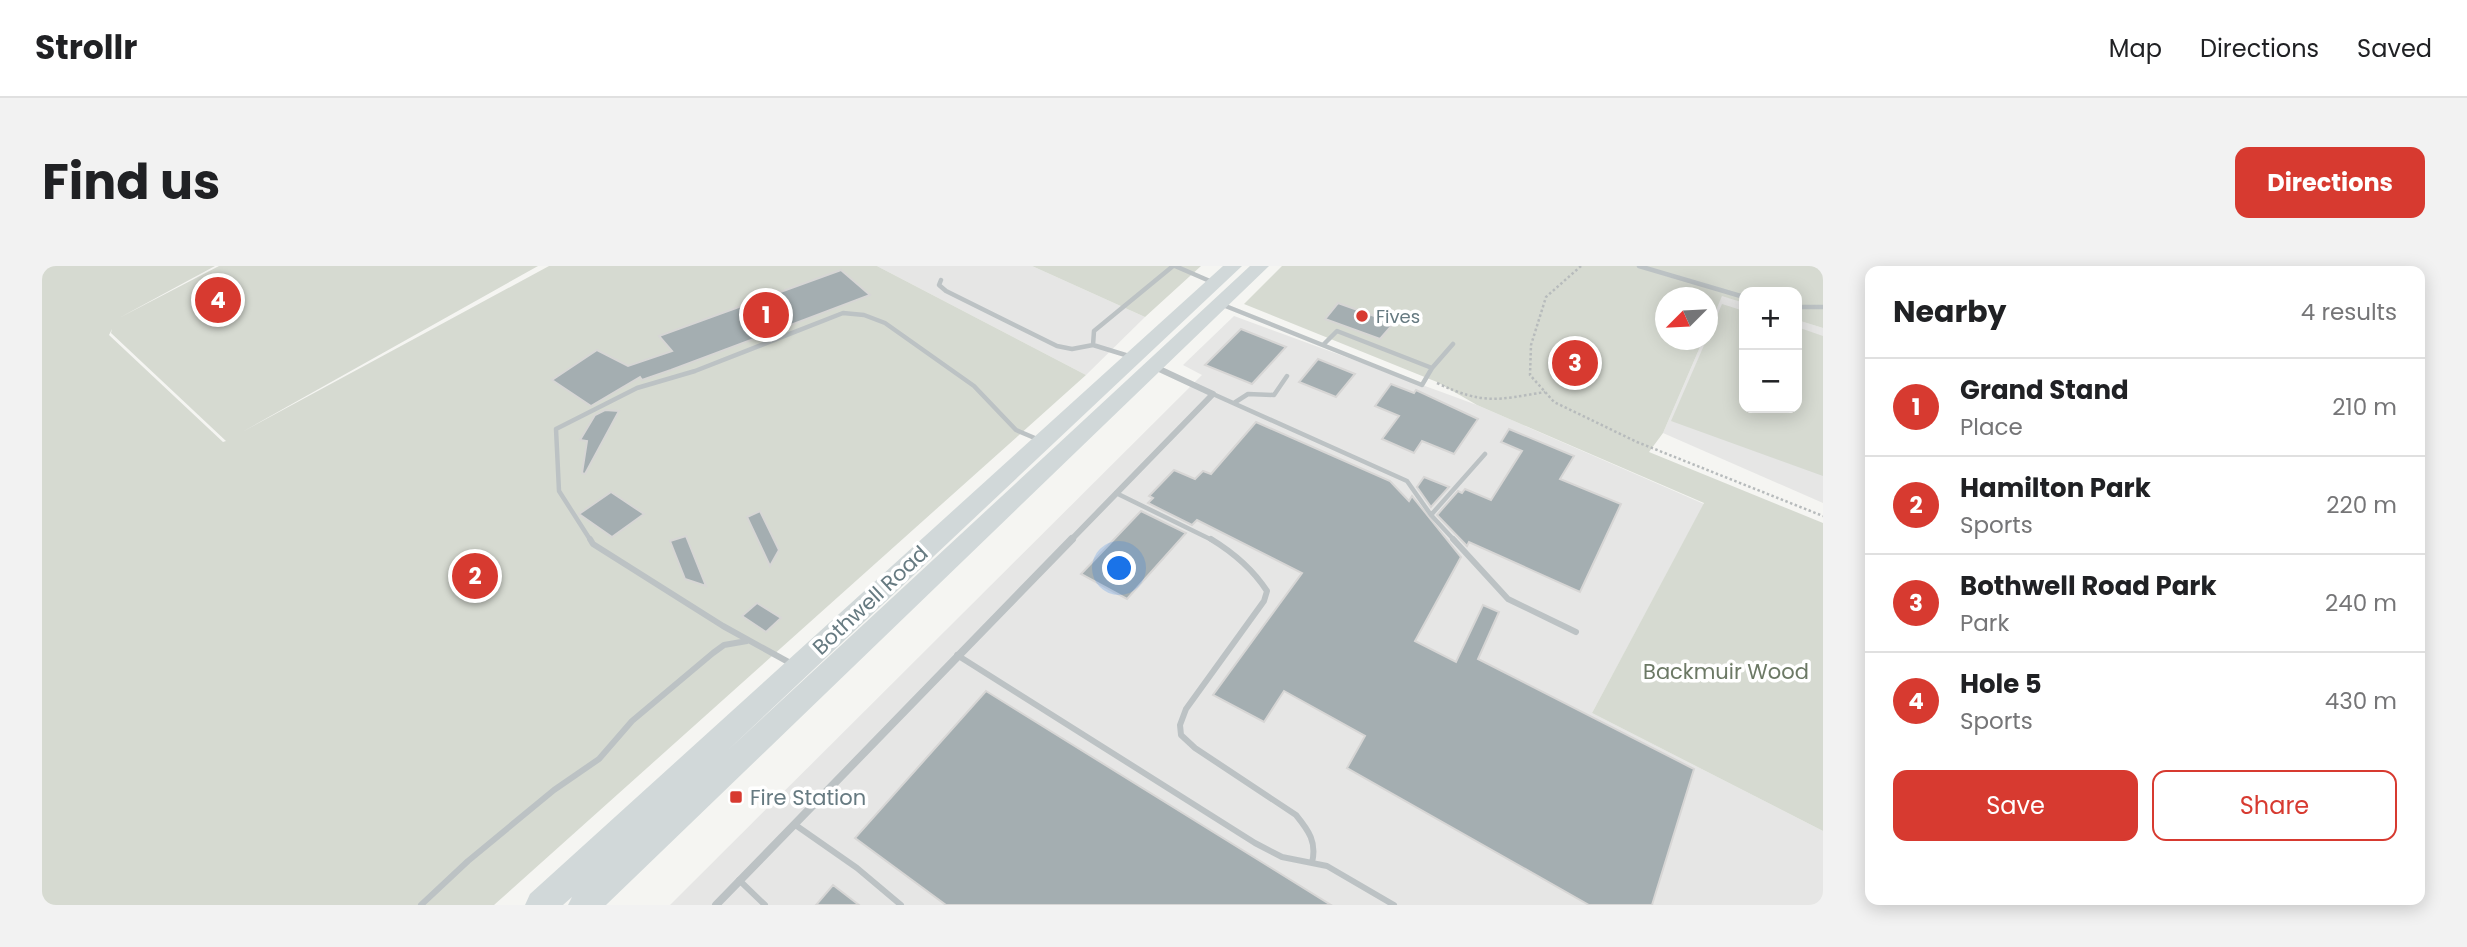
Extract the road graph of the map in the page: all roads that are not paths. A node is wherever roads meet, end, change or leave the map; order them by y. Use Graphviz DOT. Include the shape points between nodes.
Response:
graph roads {
  1 [pos="1174,266"];
  2 [pos="1260,266"];
  3 [pos="1639,266"];
  4 [pos="941,280"];
  5 [pos="1217,287"];
  6 [pos="1739,296"];
  7 [pos="1802,307"];
  8 [pos="1823,307"];
  9 [pos="1453,344"];
  10 [pos="1093,345"];
  11 [pos="1323,345"];
  12 [pos="1132,357"];
  13 [pos="1155,367"];
  14 [pos="1432,368"];
  15 [pos="1287,376"];
  16 [pos="1426,378"];
  17 [pos="1213,394"];
  18 [pos="1234,403"];
  19 [pos="1053,447"];
  20 [pos="1485,454"];
  21 [pos="1116,493"];
  22 [pos="1432,515"];
  23 [pos="1576,632"];
  24 [pos="750,641"];
  25 [pos="957,655"];
  26 [pos="810,674"];
  27 [pos="794,824"];
  28 [pos="1312,863"];
  29 [pos="739,880"];
  30 [pos="421,905"];
  31 [pos="541,905"];
  32 [pos="584,905"];
  33 [pos="716,905"];
  34 [pos="765,905"];
  35 [pos="901,905"];
  36 [pos="1394,905"];
  1 -- 5 [label="lane"];
  1 -- 10 [label="lane" via="1094,331"];
  2 -- 5 [label="main road, Bothwell Road"];
  3 -- 6 [label="lane"];
  4 -- 10 [label="lane" via="939,285 946,291 1057,346"];
  5 -- 11 [label="lane"];
  5 -- 12 [label="main road, Bothwell Road"];
  5 -- 13 [label="main road, Bothwell Road"];
  7 -- 8 [label="lane"];
  9 -- 14 [label="lane"];
  10 -- 12 [label="lane"];
  11 -- 14 [label="lane" via="1337,331"];
  11 -- 16 [label="lane" via="1422,385"];
  12 -- 13 [label="main road"];
  12 -- 19 [label="main road, Bothwell Road"];
  13 -- 17 [label="street"];
  13 -- 19 [label="main road, Bothwell Road"];
  14 -- 16 [label="lane"];
  15 -- 18 [label="lane" via="1274,395 1248,394"];
  17 -- 18 [label="lane"];
  17 -- 21 [label="street"];
  18 -- 22 [label="lane" via="1407,481"];
  19 -- 24 [label="lane" via="1016,430 974,386 885,323 844,313 695,371 637,388 556,429 559,491 593,544"];
  19 -- 26 [label="main road, Bothwell Road"];
  20 -- 22 [label="lane"];
  21 -- 25 [label="street"];
  21 -- 28 [label="lane" via="1209,540 1261,578 1267,590 1264,601 1186,709 1181,735 1197,751 1296,816 1310,831 1315,848"];
  22 -- 23 [label="lane" via="1508,599"];
  24 -- 26 [label="lane"];
  24 -- 30 [label="lane" via="724,645 713,653 632,721 598,759 468,861"];
  25 -- 27 [label="street"];
  25 -- 28 [label="lane" via="1255,843 1282,857"];
  26 -- 31 [label="main road, Bothwell Road"];
  26 -- 32 [label="main road, Bothwell Road"];
  27 -- 29 [label="street"];
  27 -- 35 [label="lane"];
  28 -- 36 [label="lane" via="1327,866"];
  29 -- 33 [label="street"];
  29 -- 34 [label="lane"];
}
